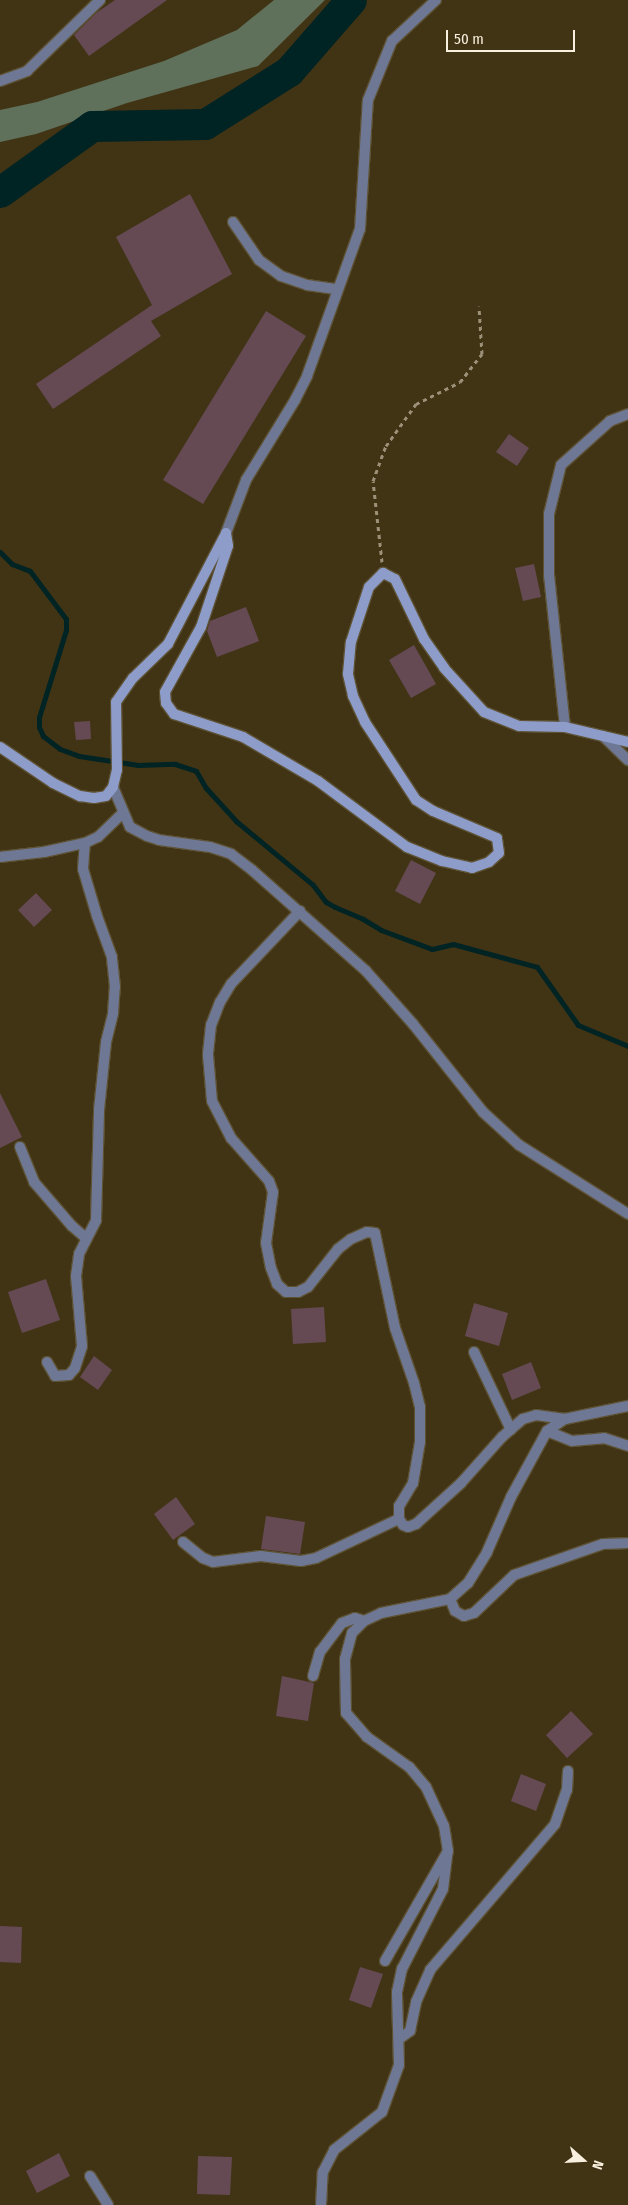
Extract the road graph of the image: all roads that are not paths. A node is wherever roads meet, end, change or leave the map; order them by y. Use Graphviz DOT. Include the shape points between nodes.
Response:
graph roads {
  1 [pos="100,0"];
  2 [pos="436,0"];
  3 [pos="0,81"];
  4 [pos="233,222"];
  5 [pos="336,289"];
  6 [pos="628,414"];
  7 [pos="226,533"];
  8 [pos="565,728"];
  9 [pos="603,736"];
  10 [pos="628,742"];
  11 [pos="0,747"];
  12 [pos="628,760"];
  13 [pos="113,787"];
  14 [pos="123,813"];
  15 [pos="84,842"];
  16 [pos="0,857"];
  17 [pos="300,911"];
  18 [pos="20,1147"];
  19 [pos="628,1214"];
  20 [pos="86,1238"];
  21 [pos="474,1352"];
  22 [pos="47,1362"];
  23 [pos="628,1406"];
  24 [pos="566,1419"];
  25 [pos="511,1430"];
  26 [pos="547,1431"];
  27 [pos="628,1446"];
  28 [pos="399,1519"];
  29 [pos="183,1542"];
  30 [pos="628,1543"];
  31 [pos="450,1599"];
  32 [pos="364,1621"];
  33 [pos="313,1676"];
  34 [pos="568,1771"];
  35 [pos="448,1851"];
  36 [pos="385,1960"];
  37 [pos="399,2039"];
  38 [pos="90,2176"];
  39 [pos="108,2205"];
  40 [pos="322,2205"];
  1 -- 3 [label="street" via="27,71"];
  2 -- 5 [label="street" via="392,41 368,100 360,229"];
  4 -- 5 [label="street" via="259,260 281,276 307,285"];
  5 -- 7 [label="street" via="307,376 246,480"];
  6 -- 8 [label="street" via="610,421 561,465 549,514 549,576"];
  7 -- 8 [label="street" via="228,546 201,627 166,692 166,704 174,714 243,737 318,781 407,847 442,861 472,868 489,862 499,853 497,838 433,812 416,800 365,722 353,696 348,674 351,642 369,587 383,573 395,579 424,639 444,668 484,712 519,726"];
  7 -- 13 [label="street" via="168,644 133,678 116,702 118,757"];
  8 -- 9 [label="street"];
  9 -- 10 [label="street"];
  9 -- 12 [label="street"];
  11 -- 13 [label="street" via="53,783 80,796 106,796"];
  13 -- 14 [label="street"];
  14 -- 15 [label="street" via="98,837"];
  14 -- 17 [label="street" via="130,826 147,836 231,854"];
  15 -- 16 [label="street" via="44,852"];
  15 -- 20 [label="street" via="83,869 112,957 115,987 99,1110 96,1220"];
  17 -- 19 [label="street" via="366,971 414,1024 483,1112 519,1145"];
  17 -- 28 [label="street" via="231,984 220,1002 211,1025 208,1055 212,1101 231,1138 269,1181 273,1192 266,1243 277,1284 286,1292 298,1292 308,1287 338,1249 351,1238 367,1232 375,1233 394,1328 420,1407 420,1442 413,1483 399,1506"];
  18 -- 20 [label="street" via="34,1182"];
  20 -- 22 [label="street" via="78,1254 76,1276 82,1346 75,1368 69,1375 55,1376"];
  21 -- 25 [label="street"];
  23 -- 24 [label="street"];
  24 -- 25 [label="street" via="536,1415 523,1419"];
  24 -- 26 [label="street"];
  25 -- 28 [label="street" via="461,1483 416,1524 408,1527"];
  26 -- 27 [label="street" via="572,1441 604,1438"];
  26 -- 31 [label="street" via="511,1497 487,1552 468,1583"];
  28 -- 29 [label="street" via="316,1558 302,1561 261,1556 214,1562 203,1558"];
  30 -- 31 [label="street" via="603,1544 514,1575 474,1613 464,1616 455,1611"];
  31 -- 32 [label="street" via="381,1613"];
  32 -- 33 [label="street" via="355,1618 342,1623 320,1652"];
  32 -- 35 [label="street" via="352,1633 344,1659 346,1713 367,1737 409,1768 426,1786 444,1826"];
  34 -- 37 [label="street" via="567,1790 555,1824 430,1970 416,2002 410,2031"];
  35 -- 36 [label="street"];
  35 -- 37 [label="street" via="442,1888 402,1969 397,1992"];
  37 -- 40 [label="street" via="399,2065 382,2112 334,2150 323,2172"];
  38 -- 39 [label="street"];
}
